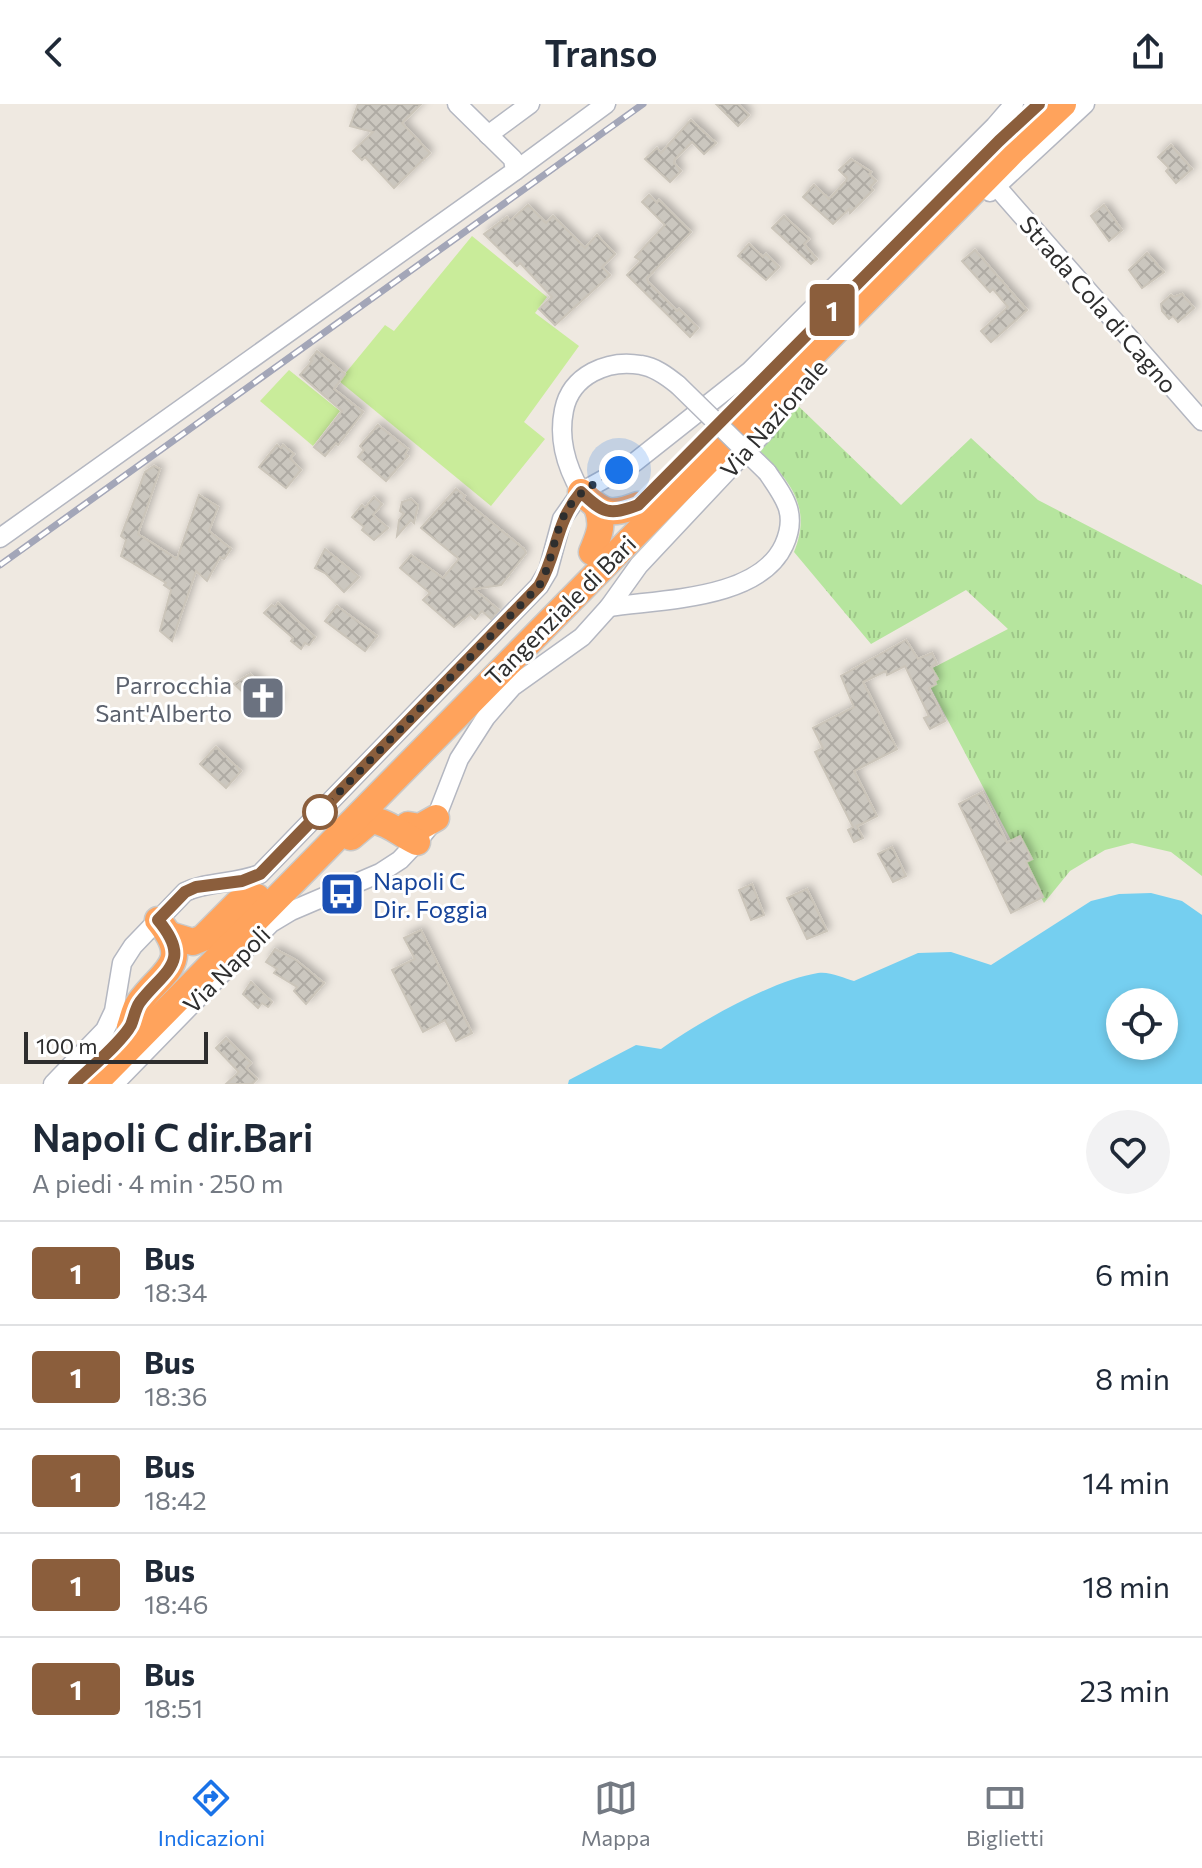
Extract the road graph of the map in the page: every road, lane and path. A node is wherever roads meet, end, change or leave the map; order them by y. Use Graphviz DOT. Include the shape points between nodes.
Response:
graph roads {
  1 [pos="530,104"];
  2 [pos="606,104"];
  3 [pos="1063,104"];
  4 [pos="1085,104"];
  5 [pos="1030,106"];
  6 [pos="469,108"];
  7 [pos="488,135"];
  8 [pos="515,171"];
  9 [pos="996,186"];
  10 [pos="1202,421"];
  11 [pos="589,500"];
  12 [pos="638,505"];
  13 [pos="0,538"];
  14 [pos="592,552"];
  15 [pos="609,607"];
  16 [pos="446,725"];
  17 [pos="436,818"];
  18 [pos="406,840"];
  19 [pos="298,877"];
  20 [pos="257,897"];
  21 [pos="164,927"];
  22 [pos="130,1027"];
  23 [pos="53,1084"];
  24 [pos="74,1084"];
  25 [pos="94,1084"];
  26 [pos="114,1084"];
  1 -- 7 [label="street"];
  2 -- 8 [label="street"];
  3 -- 16 [label="highway, Tangenziale di Bari"];
  4 -- 9 [label="street, Via Nazionale"];
  5 -- 11 [label="street" via="995,126 750,371"];
  5 -- 12 [label="highway, Tangenziale di Bari"];
  6 -- 7 [label="street"];
  7 -- 8 [label="street" via="513,159"];
  8 -- 13 [label="street"];
  9 -- 10 [label="street, Strada Cola di Cagno"];
  9 -- 15 [label="street, Via Nazionale" via="802,382 764,432 639,565"];
  11 -- 12 [label="highway" via="608,512"];
  11 -- 14 [label="highway" via="601,520"];
  11 -- 15 [label="street, Via Nazionale, bridge" via="568,469 564,408 578,381 598,368 640,364 678,385 767,472 790,512 791,530 764,573 731,589"];
  11 -- 21 [label="street" via="562,519 539,586 260,874 185,892"];
  12 -- 14 [label="highway, Tangenziale di Bari"];
  14 -- 20 [label="highway, Tangenziale di Bari"];
  15 -- 17 [label="street, Via Nazionale" via="582,637 512,687 486,717 459,759"];
  16 -- 18 [label="highway" via="430,752 396,788 391,802"];
  16 -- 19 [label="highway, Tangenziale di Bari"];
  17 -- 18 [label="highway"];
  18 -- 19 [label="highway" via="385,822 371,820 319,869"];
  18 -- 26 [label="street, Via Napoli" via="380,873 271,923"];
  19 -- 25 [label="highway, Tangenziale di Bari"];
  20 -- 21 [label="highway" via="238,903 203,938 186,942"];
  20 -- 22 [label="highway, Tangenziale di Bari"];
  21 -- 22 [label="highway" via="174,951 170,971 137,1005"];
  21 -- 23 [label="street" via="133,946 122,963 114,1011 105,1030"];
  22 -- 24 [label="highway, Tangenziale di Bari"];
}
